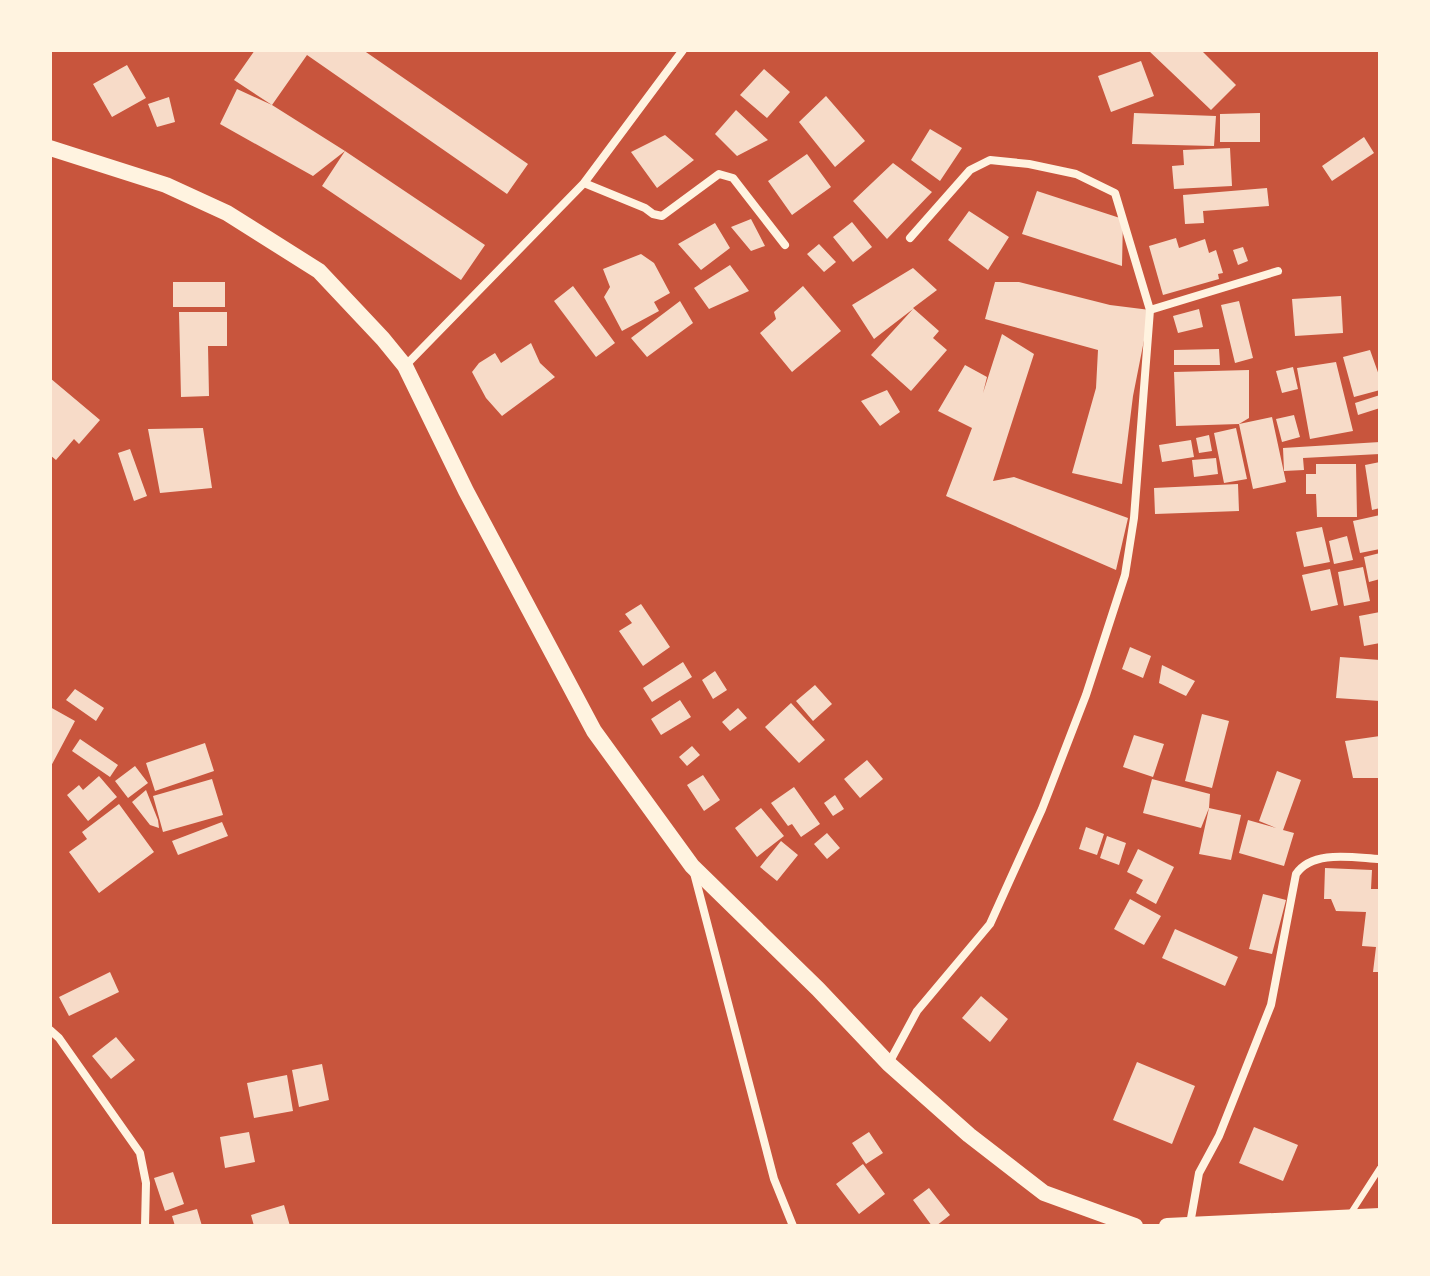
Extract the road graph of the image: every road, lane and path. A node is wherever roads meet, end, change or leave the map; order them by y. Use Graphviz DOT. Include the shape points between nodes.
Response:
graph roads {
  1 [pos="683,50"];
  2 [pos="50,148"];
  3 [pos="584,183"];
  4 [pos="910,238"];
  5 [pos="785,245"];
  6 [pos="1278,271"];
  7 [pos="1150,310"];
  8 [pos="405,366"];
  9 [pos="1380,859"];
  10 [pos="692,866"];
  11 [pos="50,1030"];
  12 [pos="889,1064"];
  13 [pos="1380,1168"];
  14 [pos="1349,1216"];
  15 [pos="1380,1216"];
  16 [pos="1190,1224"];
  17 [pos="145,1226"];
  18 [pos="793,1226"];
  19 [pos="1135,1226"];
  20 [pos="1167,1226"];
  1 -- 3 [label="street"];
  2 -- 8 [label="main road" via="166,185 227,213 319,271"];
  3 -- 5 [label="street" via="662,216 719,174 733,178"];
  3 -- 8 [label="street"];
  4 -- 7 [label="street" via="970,170 990,160 1076,174 1115,193"];
  6 -- 7 [label="street"];
  7 -- 12 [label="street" via="1125,575 1086,695 990,924 917,1011"];
  8 -- 10 [label="main road" via="594,731"];
  9 -- 16 [label="street" via="1331,857 1310,861 1296,874 1271,1005 1199,1173"];
  10 -- 12 [label="main road"];
  10 -- 18 [label="street" via="774,1179"];
  11 -- 17 [label="street" via="140,1153"];
  12 -- 19 [label="main road" via="1044,1193"];
  13 -- 14 [label="lane"];
  14 -- 15 [label="main road"];
  14 -- 16 [label="main road"];
  16 -- 20 [label="main road"];
}
